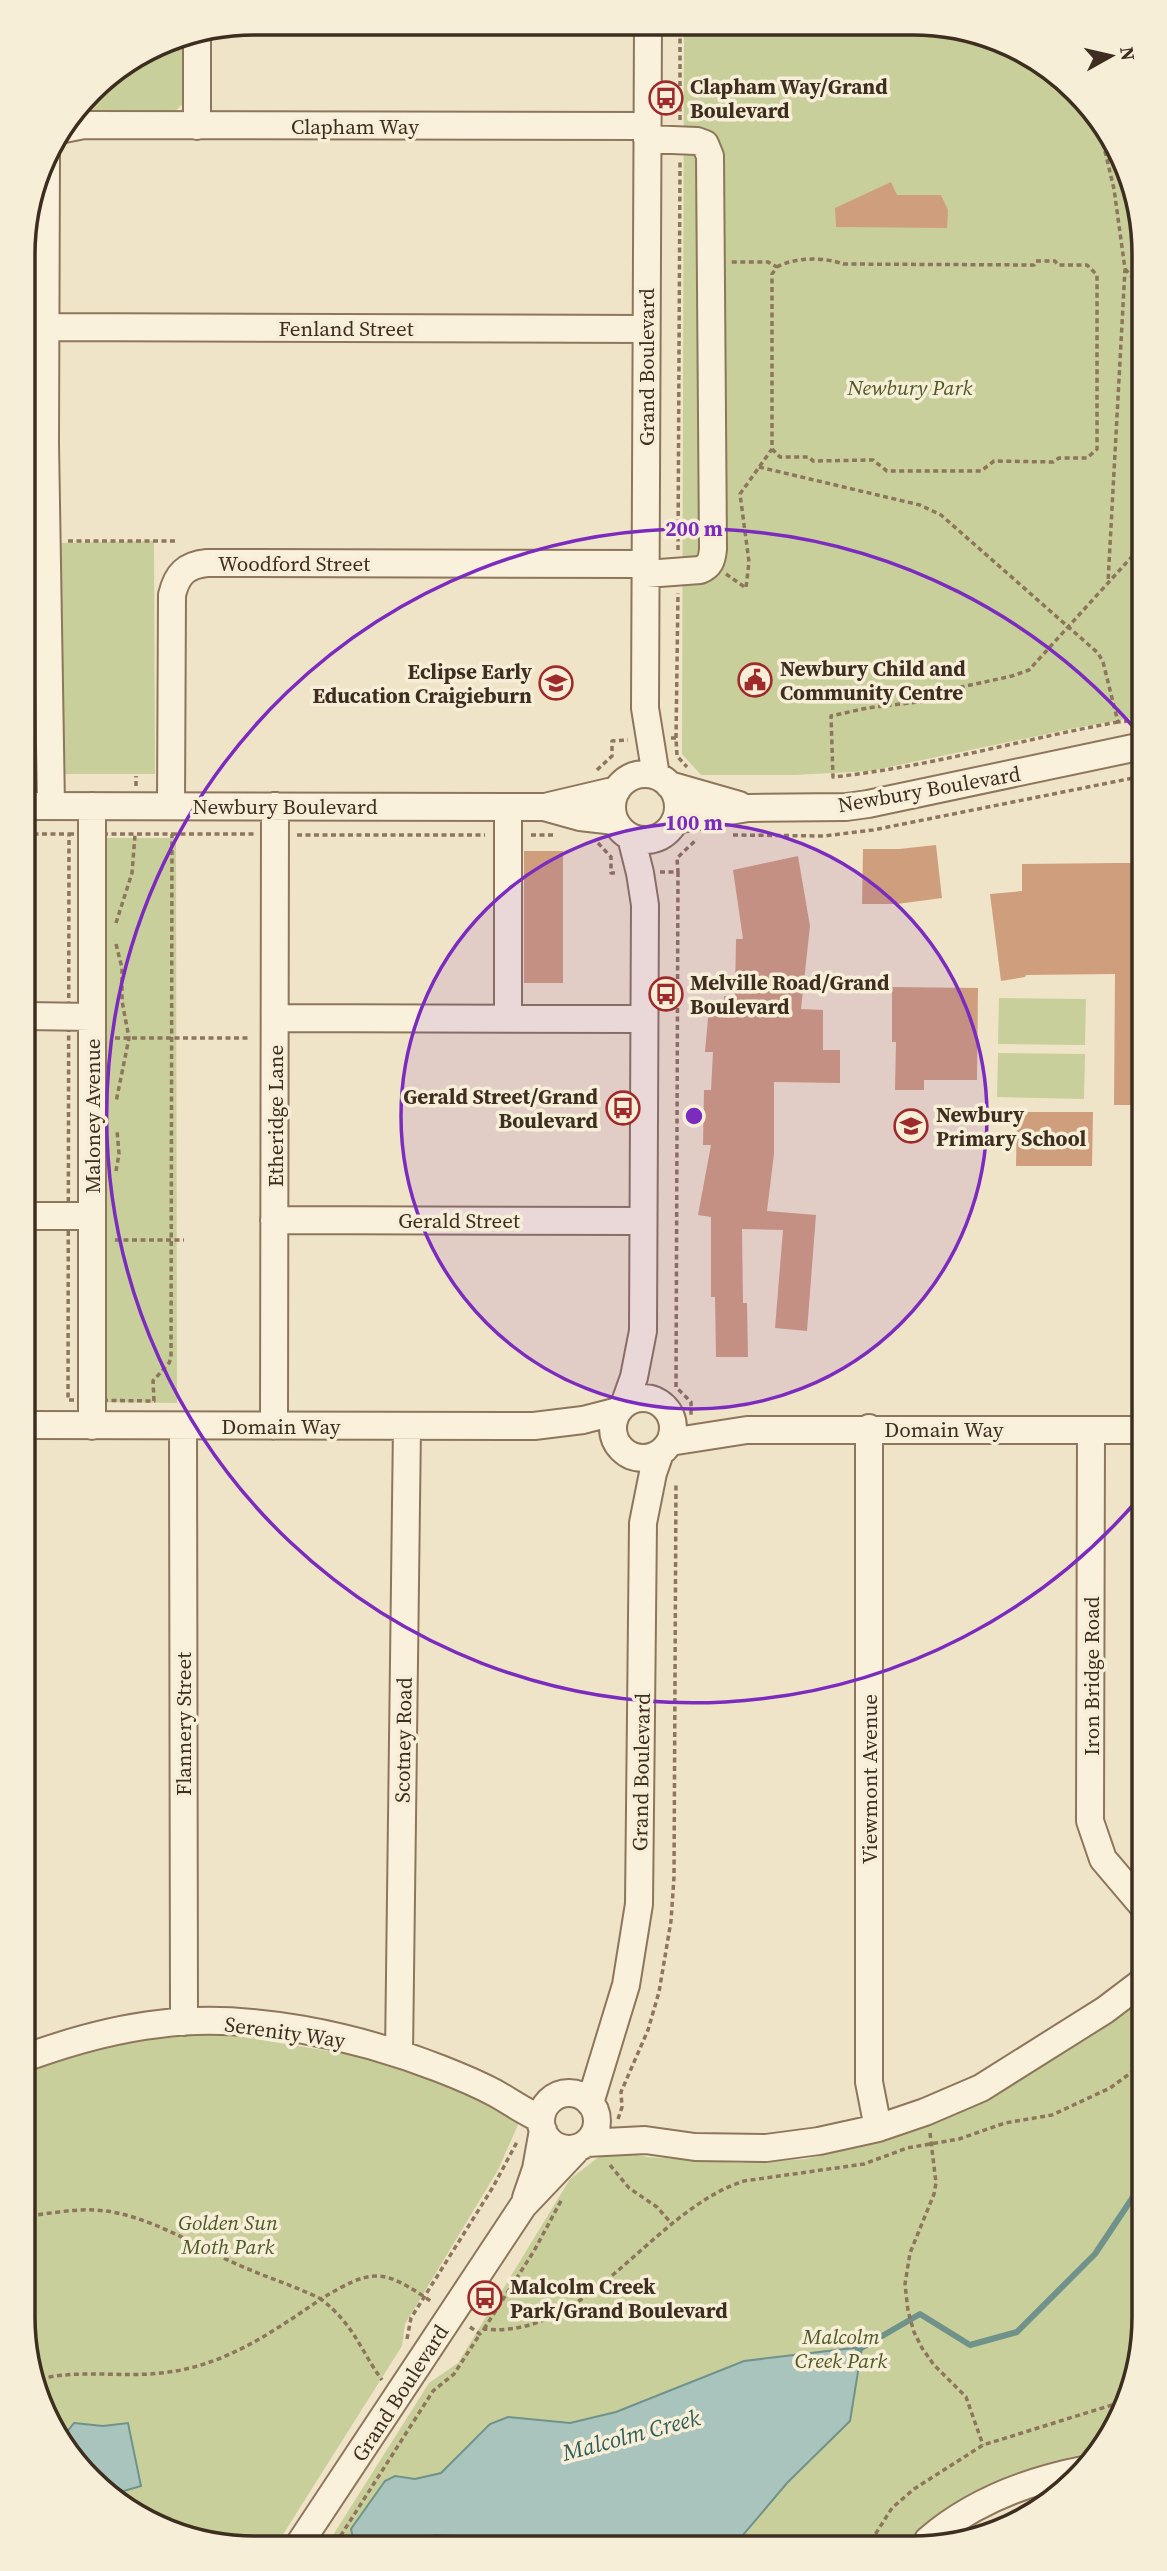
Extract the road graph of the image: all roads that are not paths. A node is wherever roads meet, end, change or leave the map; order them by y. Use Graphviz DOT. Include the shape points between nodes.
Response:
graph roads {
  1 [pos="648,35"];
  2 [pos="197,42"];
  3 [pos="197,126"];
  4 [pos="76,127"];
  5 [pos="647,133"];
  6 [pos="46,187"];
  7 [pos="46,327"];
  8 [pos="646,329"];
  9 [pos="646,569"];
  10 [pos="645,708"];
  11 [pos="1132,749"];
  12 [pos="1108,755"];
  13 [pos="1132,755"];
  14 [pos="663,781"];
  15 [pos="623,785"];
  16 [pos="38,806"];
  17 [pos="92,806"];
  18 [pos="171,806"];
  19 [pos="275,806"];
  20 [pos="508,807"];
  21 [pos="544,807"];
  22 [pos="748,808"];
  23 [pos="623,829"];
  24 [pos="667,829"];
  25 [pos="645,905"];
  26 [pos="35,1017"];
  27 [pos="508,1018"];
  28 [pos="644,1019"];
  29 [pos="85,1024"];
  30 [pos="270,1028"];
  31 [pos="35,1216"];
  32 [pos="80,1216"];
  33 [pos="274,1220"];
  34 [pos="643,1220"];
  35 [pos="643,1331"];
  36 [pos="102,1404"];
  37 [pos="621,1408"];
  38 [pos="35,1423"];
  39 [pos="183,1426"];
  40 [pos="274,1426"];
  41 [pos="407,1426"];
  42 [pos="534,1426"];
  43 [pos="674,1428"];
  44 [pos="869,1428"];
  45 [pos="1091,1430"];
  46 [pos="1132,1430"];
  47 [pos="623,1449"];
  48 [pos="643,1523"];
  49 [pos="1132,1893"];
  50 [pos="1132,1990"];
  51 [pos="616,2019"];
  52 [pos="184,2022"];
  53 [pos="35,2054"];
  54 [pos="399,2054"];
  55 [pos="593,2108"];
  56 [pos="544,2111"];
  57 [pos="878,2128"];
  58 [pos="645,2140"];
  59 [pos="582,2146"];
  60 [pos="523,2206"];
  61 [pos="1066,2473"];
  62 [pos="936,2534"];
  63 [pos="305,2536"];
  1 -- 5 [label="street, Grand Boulevard"];
  2 -- 3 [label="street"];
  3 -- 4 [label="street, Clapham Way"];
  3 -- 5 [label="street, Clapham Way"];
  5 -- 8 [label="street, Grand Boulevard"];
  5 -- 9 [label="street, Clapham Way" via="705,144 712,164 713,549 708,567 700,570"];
  6 -- 7 [label="street"];
  7 -- 8 [label="street, Fenland Street"];
  7 -- 16 [label="street"];
  8 -- 9 [label="street, Grand Boulevard"];
  9 -- 10 [label="street, Grand Boulevard"];
  9 -- 18 [label="street, Woodford Street" via="207,563 186,568 172,595"];
  10 -- 14 [label="street, Grand Boulevard"];
  10 -- 15 [label="street, Grand Boulevard"];
  11 -- 12 [label="street, Newbury Boulevard"];
  12 -- 13 [label="street, Newbury Boulevard"];
  12 -- 22 [label="street, Newbury Boulevard" via="868,804"];
  14 -- 15 [label="street" via="637,775"];
  14 -- 22 [label="street, Newbury Boulevard"];
  14 -- 24 [label="street" via="678,802"];
  15 -- 21 [label="street, Newbury Boulevard"];
  15 -- 23 [label="street" via="612,810"];
  16 -- 17 [label="street, Newbury Boulevard"];
  17 -- 18 [label="street, Newbury Boulevard"];
  17 -- 29 [label="street, Maloney Avenue" via="80,834"];
  18 -- 19 [label="street, Newbury Boulevard"];
  19 -- 20 [label="street, Newbury Boulevard"];
  19 -- 30 [label="street, Etheridge Lane"];
  20 -- 21 [label="street, Newbury Boulevard"];
  20 -- 27 [label="street"];
  21 -- 23 [label="street, Newbury Boulevard"];
  22 -- 24 [label="street, Newbury Boulevard"];
  23 -- 24 [label="street" via="649,840"];
  23 -- 25 [label="street" via="640,873"];
  24 -- 25 [label="street"];
  25 -- 28 [label="street"];
  26 -- 29 [label="street"];
  27 -- 28 [label="street"];
  27 -- 30 [label="street"];
  28 -- 34 [label="street"];
  29 -- 32 [label="street, Maloney Avenue"];
  30 -- 33 [label="street, Etheridge Lane"];
  31 -- 32 [label="street"];
  32 -- 36 [label="street, Maloney Avenue"];
  33 -- 34 [label="street, Gerald Street"];
  33 -- 40 [label="street, Etheridge Lane"];
  34 -- 35 [label="street"];
  35 -- 37 [label="street" via="634,1377"];
  35 -- 43 [label="street" via="653,1383"];
  36 -- 38 [label="street, Domain Way"];
  36 -- 39 [label="street, Domain Way"];
  37 -- 42 [label="street, Domain Way" via="583,1420"];
  37 -- 43 [label="street" via="638,1398 653,1399"];
  37 -- 47 [label="street" via="613,1428"];
  39 -- 40 [label="street, Domain Way"];
  39 -- 52 [label="street, Flannery Street"];
  40 -- 41 [label="street, Domain Way"];
  41 -- 42 [label="street, Domain Way"];
  41 -- 54 [label="street, Scotney Road"];
  42 -- 47 [label="street, Domain Way" via="577,1433"];
  43 -- 44 [label="street, Domain Way"];
  43 -- 47 [label="street" via="643,1458"];
  43 -- 48 [label="street, Grand Boulevard" via="653,1473"];
  44 -- 45 [label="street, Domain Way"];
  44 -- 57 [label="street, Viewmont Avenue" via="869,2082"];
  45 -- 46 [label="street, Domain Way"];
  45 -- 49 [label="street, Iron Bridge Road" via="1090,1821 1103,1859"];
  47 -- 48 [label="street, Grand Boulevard" via="635,1476"];
  48 -- 51 [label="street, Grand Boulevard" via="639,1904"];
  50 -- 57 [label="street" via="993,2081 942,2106"];
  51 -- 55 [label="street, Grand Boulevard"];
  51 -- 56 [label="street, Grand Boulevard" via="586,2065"];
  52 -- 53 [label="street, Serenity Way" via="105,2033"];
  52 -- 54 [label="street, Serenity Way" via="307,2031"];
  54 -- 56 [label="street, Serenity Way"];
  55 -- 56 [label="street" via="577,2094"];
  55 -- 58 [label="street"];
  55 -- 59 [label="street" via="596,2130"];
  56 -- 59 [label="street" via="547,2138 561,2148"];
  56 -- 60 [label="street, Grand Boulevard" via="536,2169"];
  57 -- 58 [label="street" via="766,2148 695,2147"];
  58 -- 59 [label="street"];
  59 -- 60 [label="street, Grand Boulevard"];
  60 -- 63 [label="street, Grand Boulevard"];
  61 -- 62 [label="street" via="979,2505"];
}
